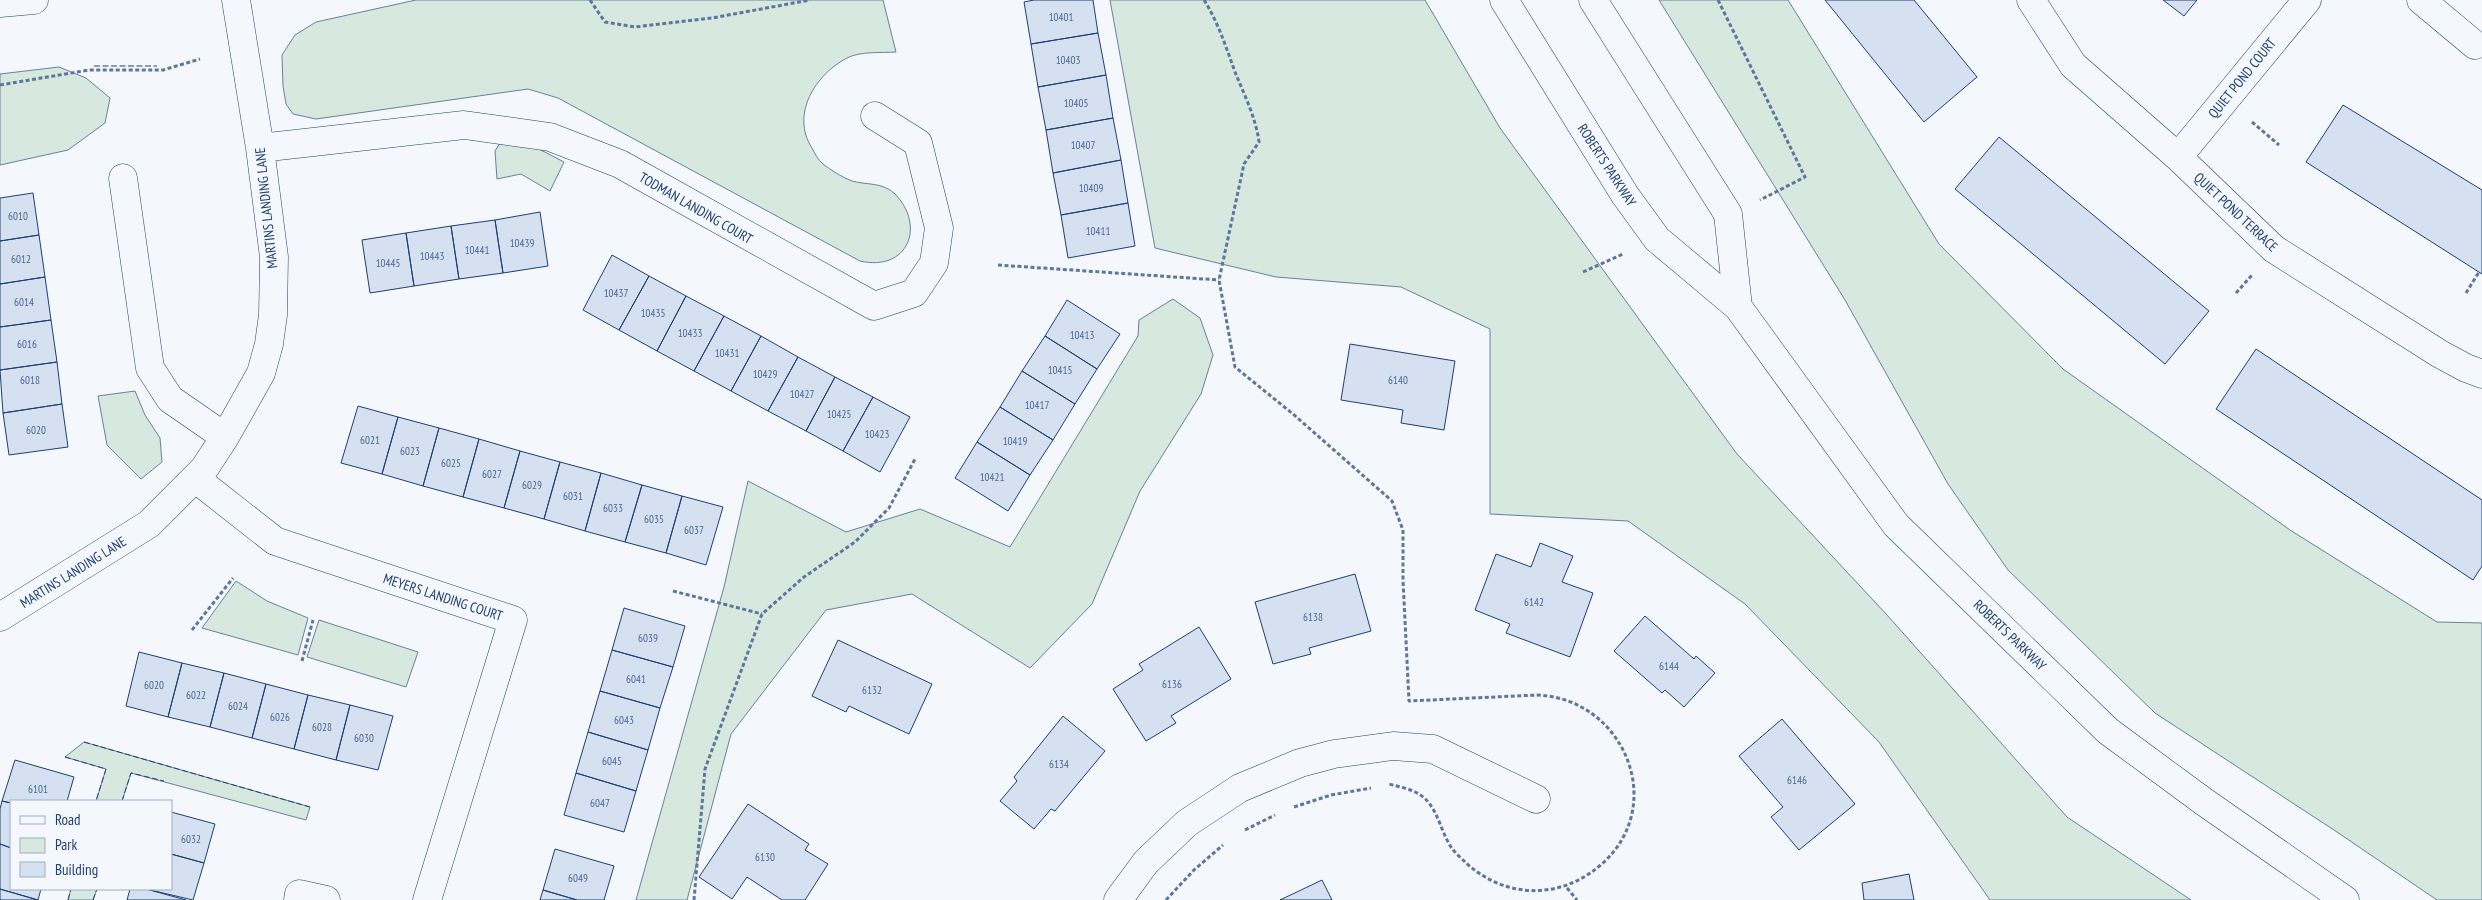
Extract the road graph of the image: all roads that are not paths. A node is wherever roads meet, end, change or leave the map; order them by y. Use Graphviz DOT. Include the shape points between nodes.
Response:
graph roads {
  1 [pos="34,0"];
  2 [pos="236,0"];
  3 [pos="1504,0"];
  4 [pos="1593,0"];
  5 [pos="2031,0"];
  6 [pos="2307,0"];
  7 [pos="2421,0"];
  8 [pos="0,3"];
  9 [pos="2475,45"];
  10 [pos="875,116"];
  11 [pos="260,148"];
  12 [pos="2178,157"];
  13 [pos="123,178"];
  14 [pos="1738,307"];
  15 [pos="2482,374"];
  16 [pos="225,437"];
  17 [pos="196,479"];
  18 [pos="0,617"];
  19 [pos="1536,799"];
  20 [pos="298,900"];
  21 [pos="326,900"];
  22 [pos="427,900"];
  23 [pos="1118,900"];
  24 [pos="2344,900"];
  1 -- 8 [label="street"];
  2 -- 11 [label="street, MARTINS LANDING LANE"];
  3 -- 14 [label="street, ROBERTS PARKWAY" via="1625,195 1657,239"];
  4 -- 14 [label="street" via="1728,214"];
  5 -- 12 [label="street, QUIET POND TERRACE" via="2072,65"];
  6 -- 12 [label="street, QUIET POND COURT"];
  7 -- 9 [label="street"];
  10 -- 11 [label="street, TODMAN LANDING COURT" via="918,142 939,228 934,263 914,293 874,306 620,164 550,137 464,125"];
  11 -- 16 [label="street, MARTINS LANDING LANE" via="274,257 273,315 261,373"];
  12 -- 15 [label="street, QUIET POND TERRACE" via="2274,249 2440,354"];
  13 -- 16 [label="street" via="150,368 170,399"];
  14 -- 24 [label="street, ROBERTS PARKWAY" via="1903,532 2108,731"];
  16 -- 17 [label="street, MARTINS LANDING LANE"];
  17 -- 18 [label="street, MARTINS LANDING LANE" via="149,524"];
  17 -- 22 [label="street, MEYERS LANDING COURT" via="275,541 513,620"];
  19 -- 23 [label="street" via="1433,749 1393,746 1334,754 1300,763 1240,788 1186,823 1146,862"];
  20 -- 21 [label="street" via="299,894"];
}
